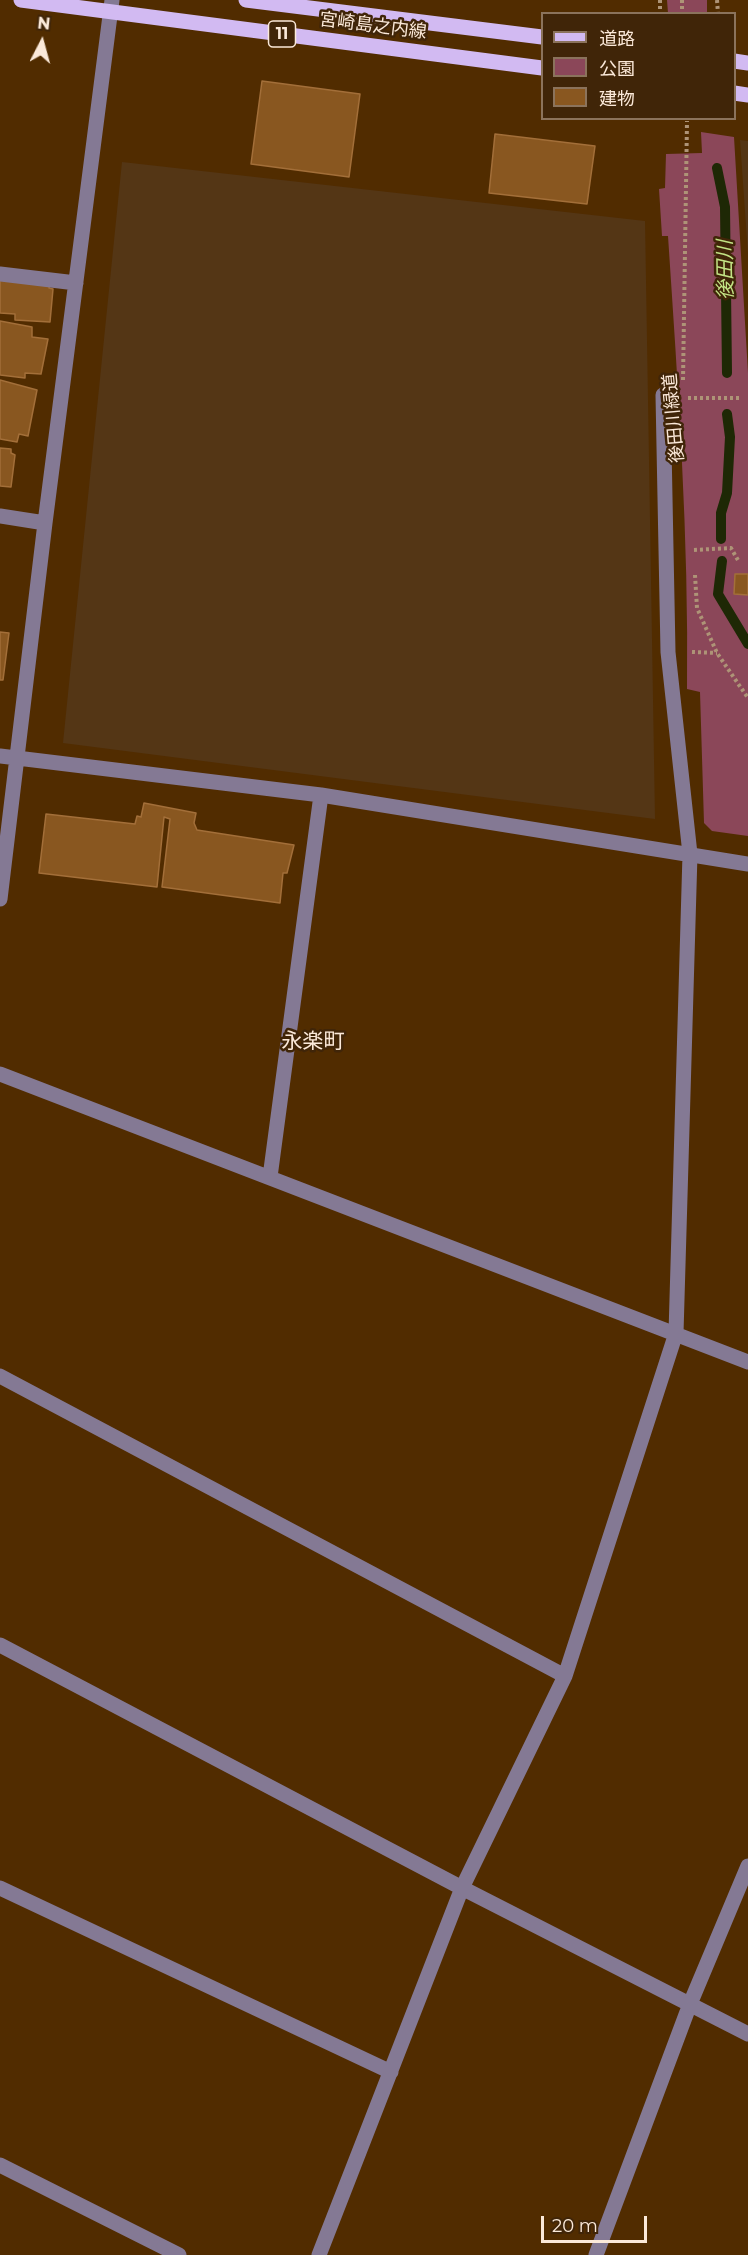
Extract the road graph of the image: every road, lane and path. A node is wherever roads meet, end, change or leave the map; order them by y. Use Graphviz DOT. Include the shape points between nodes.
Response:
graph roads {
  1 [pos="21,0"];
  2 [pos="246,0"];
  3 [pos="111,6"];
  4 [pos="541,37"];
  5 [pos="541,68"];
  6 [pos="687,121"];
  7 [pos="0,274"];
  8 [pos="76,283"];
  9 [pos="663,395"];
  10 [pos="690,398"];
  11 [pos="741,398"];
  12 [pos="690,410"];
  13 [pos="0,516"];
  14 [pos="45,523"];
  15 [pos="694,539"];
  16 [pos="739,562"];
  17 [pos="695,573"];
  18 [pos="748,698"];
  19 [pos="0,756"];
  20 [pos="17,759"];
  21 [pos="321,795"];
  22 [pos="690,854"];
  23 [pos="748,864"];
  24 [pos="0,899"];
  25 [pos="0,1074"];
  26 [pos="270,1177"];
  27 [pos="676,1333"];
  28 [pos="748,1362"];
  29 [pos="0,1376"];
  30 [pos="0,1645"];
  31 [pos="565,1676"];
  32 [pos="748,1866"];
  33 [pos="0,1888"];
  34 [pos="462,1888"];
  35 [pos="690,2004"];
  36 [pos="748,2034"];
  37 [pos="391,2072"];
  38 [pos="0,2165"];
  39 [pos="179,2255"];
  40 [pos="320,2255"];
  41 [pos="596,2255"];
  1 -- 3 [label="main road, 宮崎島之内線 / 11"];
  2 -- 4 [label="main road, 宮崎島之内線 / 11"];
  3 -- 5 [label="main road, 宮崎島之内線 / 11"];
  3 -- 8 [label="street"];
  6 -- 10 [label="path, 後田川緑道" via="683,378"];
  7 -- 8 [label="street"];
  8 -- 14 [label="street"];
  9 -- 10 [label="path"];
  9 -- 22 [label="street" via="668,652"];
  10 -- 11 [label="path"];
  10 -- 12 [label="path, 後田川緑道"];
  13 -- 14 [label="street"];
  14 -- 20 [label="street"];
  15 -- 16 [label="path" via="694,550 731,548"];
  17 -- 18 [label="path" via="697,608 717,653"];
  19 -- 20 [label="street"];
  20 -- 21 [label="street"];
  20 -- 24 [label="street"];
  21 -- 22 [label="street"];
  21 -- 26 [label="street"];
  22 -- 23 [label="street"];
  22 -- 27 [label="street"];
  25 -- 26 [label="street"];
  26 -- 27 [label="street"];
  27 -- 28 [label="street"];
  27 -- 31 [label="street"];
  29 -- 31 [label="street"];
  30 -- 34 [label="street"];
  31 -- 34 [label="street"];
  32 -- 35 [label="street"];
  33 -- 37 [label="street"];
  34 -- 35 [label="street"];
  34 -- 37 [label="street"];
  35 -- 36 [label="street"];
  35 -- 41 [label="street"];
  37 -- 40 [label="street"];
  38 -- 39 [label="street"];
}
